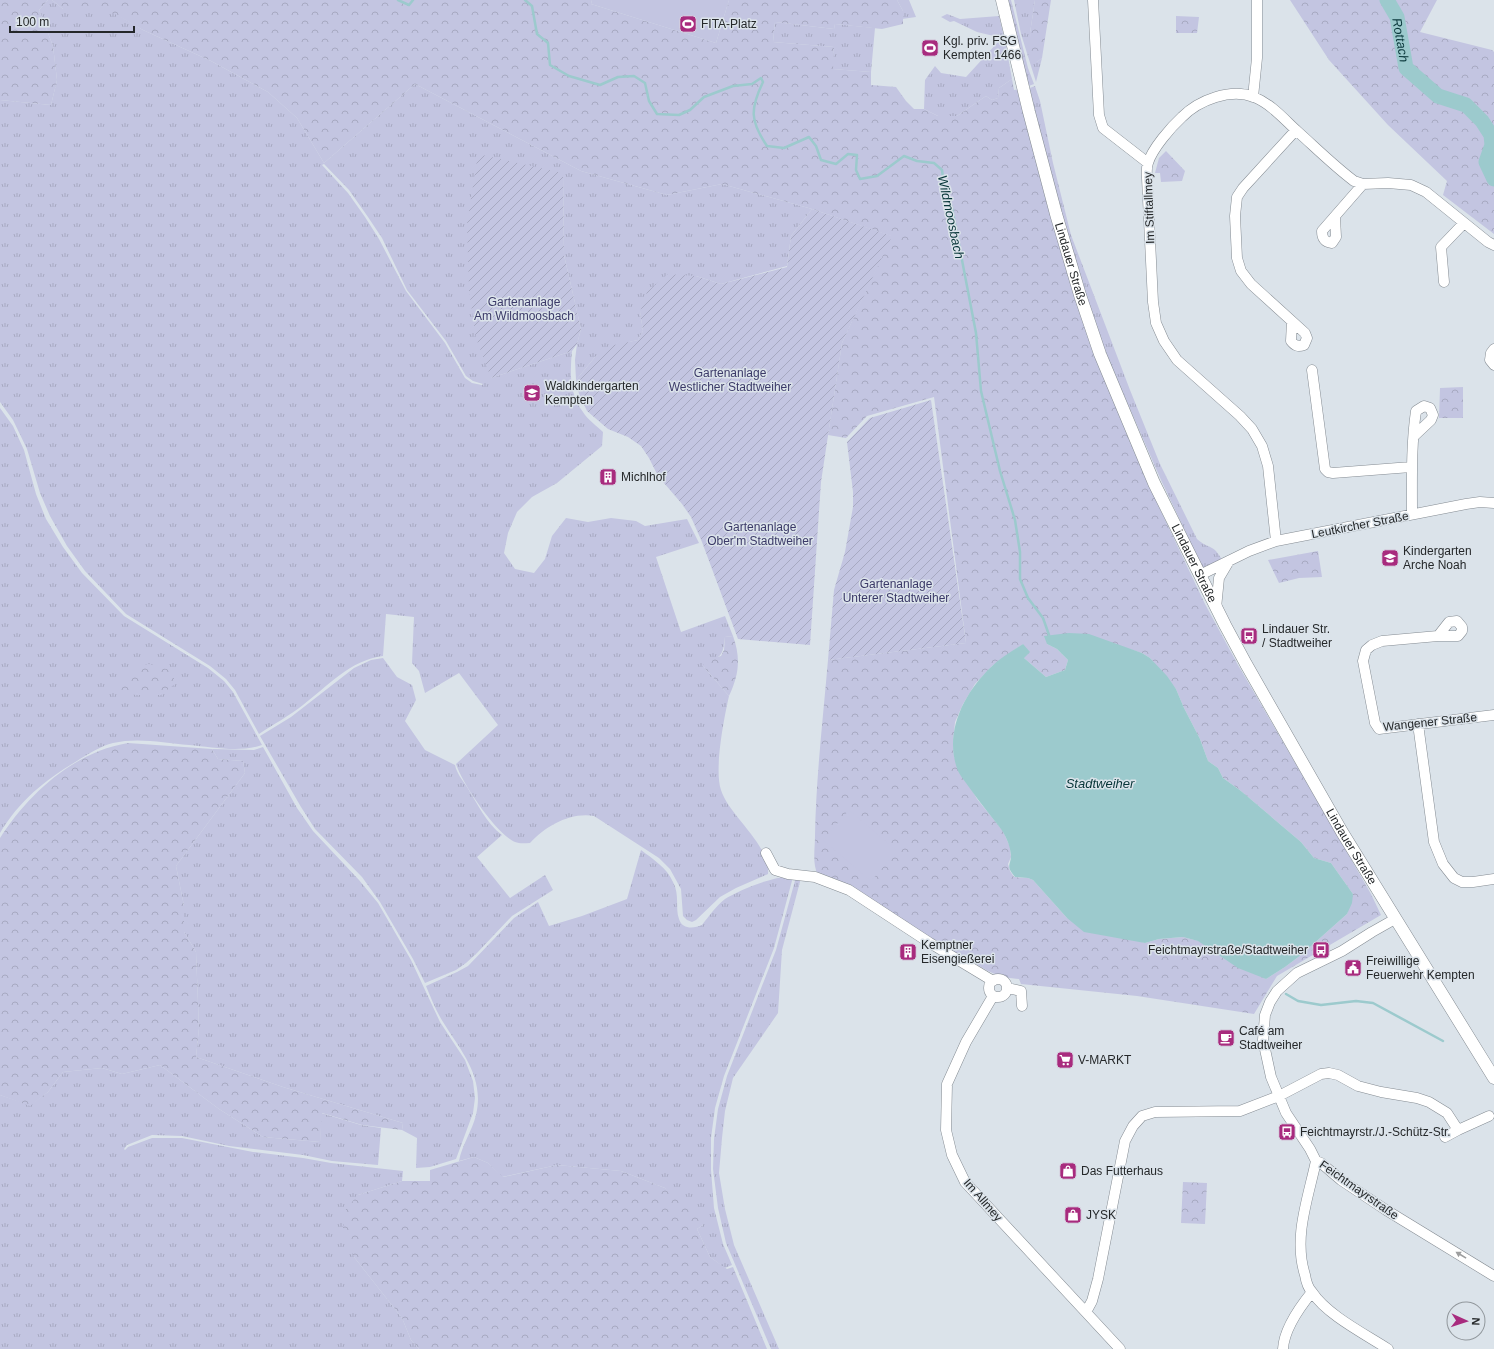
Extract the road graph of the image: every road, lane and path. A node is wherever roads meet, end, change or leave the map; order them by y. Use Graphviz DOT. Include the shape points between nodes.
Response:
graph roads {
  1 [pos="1002,0"];
  2 [pos="1093,0"];
  3 [pos="1257,0"];
  4 [pos="1253,97"];
  5 [pos="1296,130"];
  6 [pos="1148,164"];
  7 [pos="1363,184"];
  8 [pos="1335,217"];
  9 [pos="1464,223"];
  10 [pos="1494,245"];
  11 [pos="1444,282"];
  12 [pos="1292,322"];
  13 [pos="1494,349"];
  14 [pos="1494,364"];
  15 [pos="1312,370"];
  16 [pos="1414,436"];
  17 [pos="1411,467"];
  18 [pos="1494,502"];
  19 [pos="1412,514"];
  20 [pos="1276,541"];
  21 [pos="1229,561"];
  22 [pos="1200,575"];
  23 [pos="1216,608"];
  24 [pos="1438,636"];
  25 [pos="1493,715"];
  26 [pos="1418,724"];
  27 [pos="766,853"];
  28 [pos="1494,879"];
  29 [pos="1395,919"];
  30 [pos="993,981"];
  31 [pos="1008,988"];
  32 [pos="993,996"];
  33 [pos="1022,1006"];
  34 [pos="1494,1078"];
  35 [pos="1279,1096"];
  36 [pos="1488,1116"];
  37 [pos="1458,1130"];
  38 [pos="1445,1137"];
  39 [pos="1316,1161"];
  40 [pos="1494,1276"];
  41 [pos="1312,1292"];
  42 [pos="1086,1312"];
  43 [pos="1120,1349"];
  44 [pos="1283,1349"];
  45 [pos="1388,1349"];
  1 -- 22 [label="main road, Lindauer Straße" via="1031,120 1082,303 1100,354 1154,483"];
  2 -- 6 [label="street" via="1099,115 1103,128"];
  3 -- 4 [label="street" via="1257,58"];
  4 -- 5 [label="street, Im Stiftallmey" via="1265,102"];
  4 -- 6 [label="street, Im Stiftallmey" via="1228,95 1211,98 1189,110 1170,129"];
  5 -- 7 [label="street, Im Stiftallmey" via="1354,181"];
  5 -- 12 [label="street" via="1243,188 1237,197 1235,216 1237,258 1241,272"];
  6 -- 20 [label="street, Im Stiftallmey" via="1147,194 1156,324 1177,360 1240,416 1262,446 1268,466"];
  7 -- 8 [label="street"];
  7 -- 9 [label="street" via="1411,185 1426,192"];
  9 -- 10 [label="street"];
  9 -- 11 [label="street" via="1441,247"];
  13 -- 14 [label="street" via="1490,360"];
  15 -- 17 [label="street" via="1325,469 1328,472"];
  16 -- 17 [label="street"];
  17 -- 19 [label="street"];
  18 -- 19 [label="street, Leutkircher Straße" via="1466,504"];
  19 -- 20 [label="street, Leutkircher Straße"];
  20 -- 21 [label="street, Leutkircher Straße"];
  21 -- 22 [label="street, Leutkircher Straße"];
  21 -- 23 [label="street" via="1219,578"];
  22 -- 23 [label="main road, Lindauer Straße"];
  23 -- 29 [label="main road, Lindauer Straße" via="1342,832"];
  24 -- 26 [label="street, Wangener Straße" via="1376,643 1366,650 1363,661 1375,723 1379,729"];
  25 -- 26 [label="street, Wangener Straße"];
  26 -- 28 [label="street" via="1434,842 1444,864 1454,878 1462,882"];
  27 -- 30 [label="street" via="775,870 815,877 849,890"];
  29 -- 34 [label="main road, Lindauer Straße"];
  29 -- 35 [label="street, Feichtmayrstraße" via="1342,951 1297,972 1270,1002 1265,1015 1263,1040 1271,1077"];
  30 -- 31 [label="street" via="1001,980"];
  30 -- 32 [label="street" via="989,988"];
  31 -- 32 [label="street" via="1006,994 1001,997"];
  31 -- 33 [label="street" via="1020,991"];
  32 -- 42 [label="street, Im Allmey" via="966,1042 947,1084 946,1130 952,1155 965,1182"];
  35 -- 37 [label="street" via="1321,1074 1329,1073 1358,1086 1428,1102 1447,1113"];
  35 -- 39 [label="street, Feichtmayrstraße" via="1286,1113"];
  35 -- 42 [label="street" via="1240,1111 1155,1112 1142,1116 1132,1126 1125,1141 1096,1284"];
  36 -- 37 [label="street"];
  37 -- 38 [label="street"];
  40 -- 39 [label="street, Feichtmayrstraße, one-way" via="1386,1210"];
  39 -- 41 [label="street" via="1300,1246 1301,1263 1306,1282"];
  41 -- 44 [label="street" via="1286,1334"];
  41 -- 45 [label="street" via="1336,1316"];
  42 -- 43 [label="street, Im Allmey"];
}
